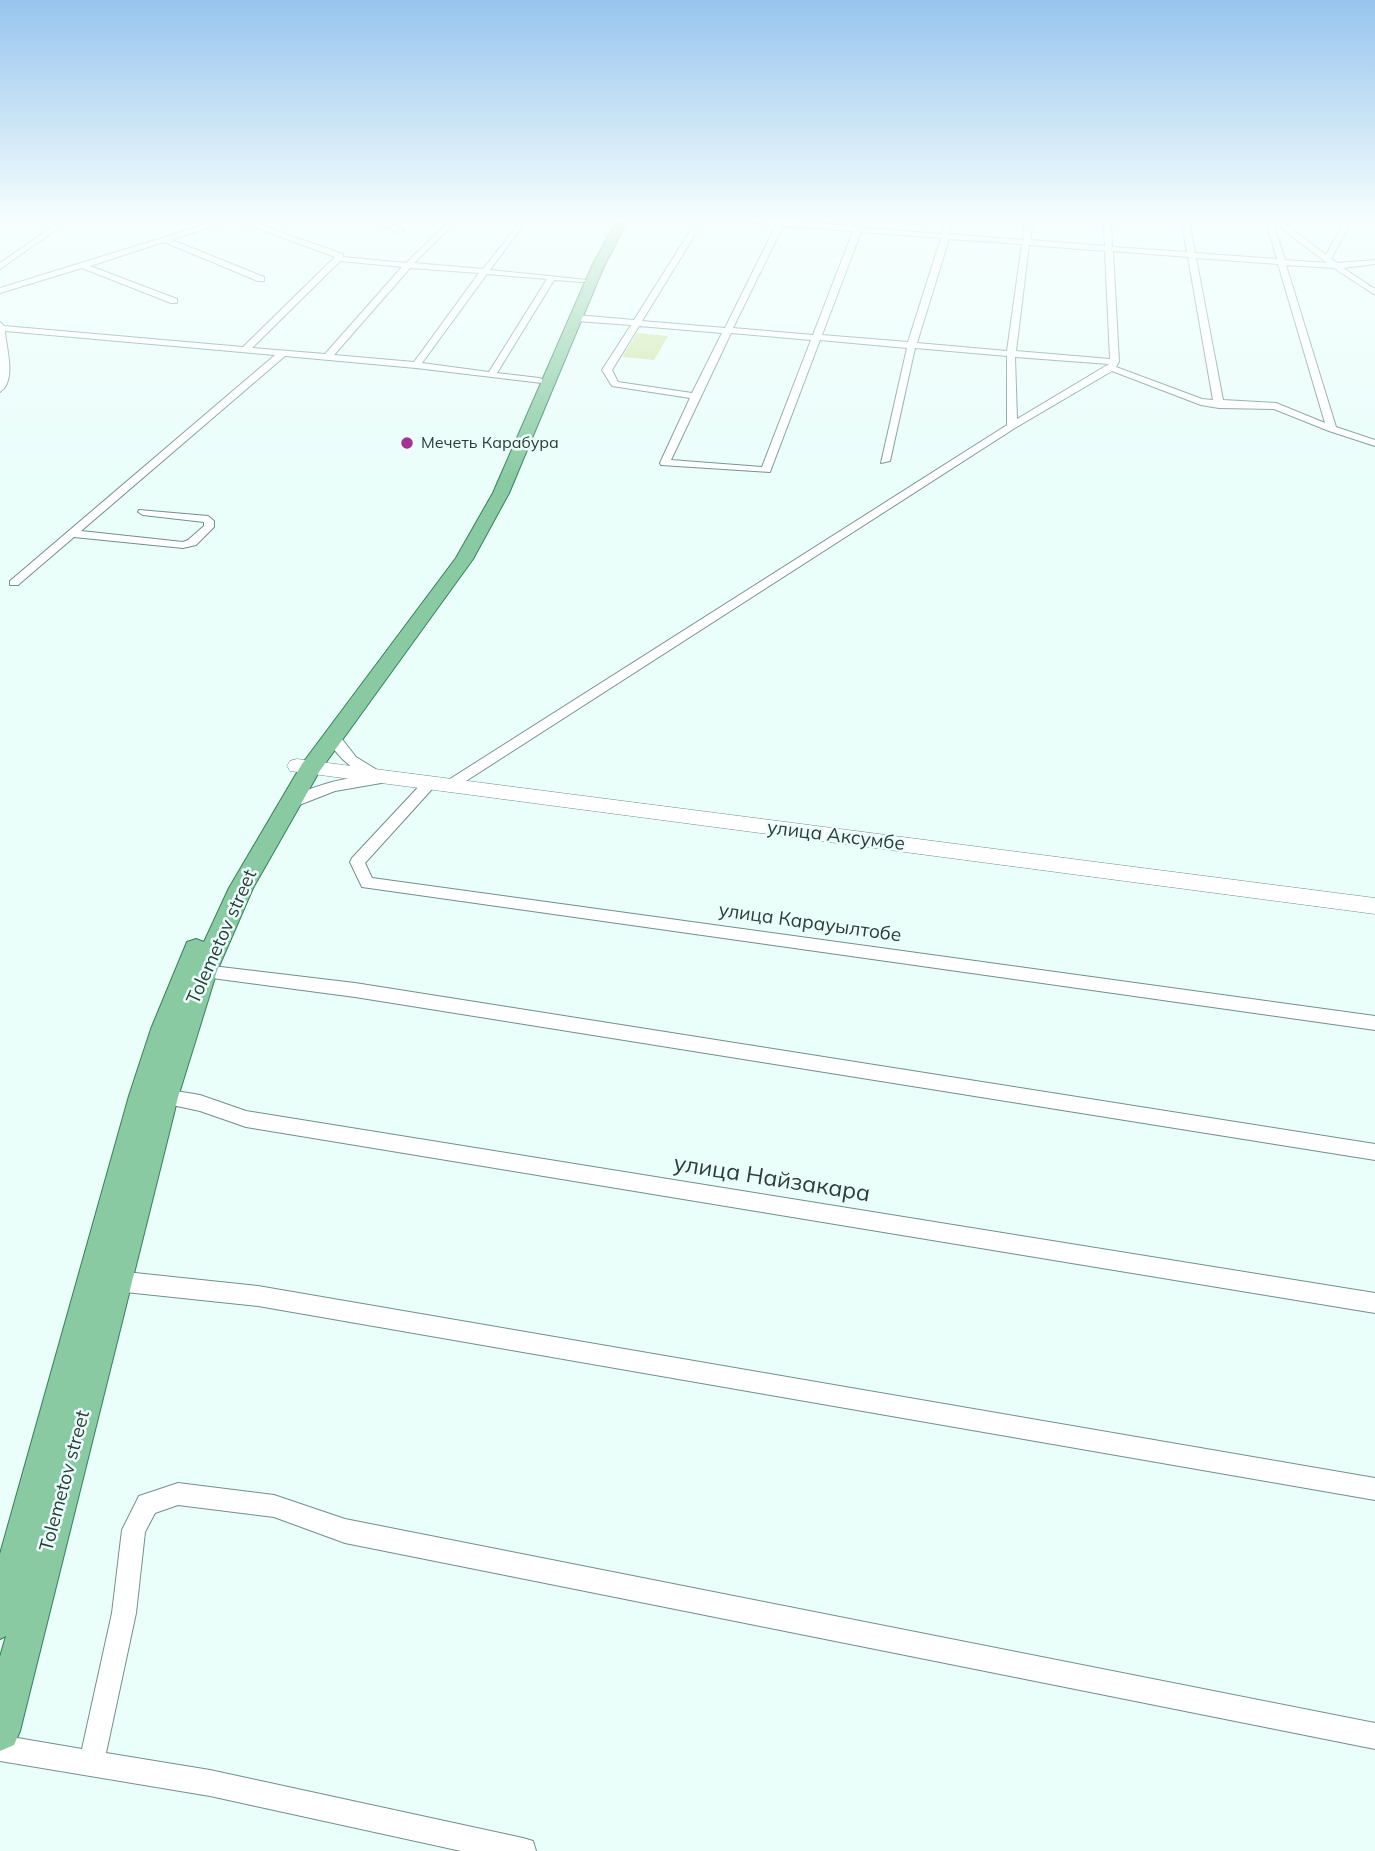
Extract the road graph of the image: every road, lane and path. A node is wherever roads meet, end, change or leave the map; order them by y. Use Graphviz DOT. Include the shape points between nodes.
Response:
graph roads {
  1 [pos="290,306"];
  2 [pos="372,306"];
  3 [pos="460,306"];
  4 [pos="534,306"];
  5 [pos="575,306"];
  6 [pos="576,306"];
  7 [pos="602,306"];
  8 [pos="648,306"];
  9 [pos="739,306"];
  10 [pos="829,306"];
  11 [pos="924,306"];
  12 [pos="1018,306"];
  13 [pos="1110,306"];
  14 [pos="1202,306"];
  15 [pos="1295,306"];
  16 [pos="638,322"];
  17 [pos="0,326"];
  18 [pos="727,331"];
  19 [pos="818,337"];
  20 [pos="912,344"];
  21 [pos="245,350"];
  22 [pos="1011,353"];
  23 [pos="282,354"];
  24 [pos="327,358"];
  25 [pos="416,365"];
  26 [pos="1113,365"];
  27 [pos="491,375"];
  28 [pos="539,381"];
  29 [pos="0,389"];
  30 [pos="695,396"];
  31 [pos="1219,405"];
  32 [pos="1012,426"];
  33 [pos="1332,429"];
  34 [pos="1375,443"];
  35 [pos="885,461"];
  36 [pos="143,512"];
  37 [pos="73,534"];
  38 [pos="14,583"];
  39 [pos="333,737"];
  40 [pos="303,767"];
  41 [pos="382,779"];
  42 [pos="437,786"];
  43 [pos="289,804"];
  44 [pos="1375,906"];
  45 [pos="204,971"];
  46 [pos="1375,1023"];
  47 [pos="164,1097"];
  48 [pos="1375,1152"];
  49 [pos="116,1281"];
  50 [pos="1375,1303"];
  51 [pos="1375,1489"];
  52 [pos="0,1620"];
  53 [pos="0,1731"];
  54 [pos="1375,1736"];
  55 [pos="0,1748"];
  56 [pos="91,1764"];
  57 [pos="523,1851"];
  1 -- 21 [label="street"];
  2 -- 24 [label="street"];
  3 -- 25 [label="street"];
  4 -- 27 [label="street"];
  5 -- 28 [label="main road, Tolemetov street"];
  6 -- 39 [label="main road, Tolemetov street" via="500,493 464,559"];
  7 -- 16 [label="street"];
  8 -- 16 [label="street"];
  9 -- 18 [label="street"];
  10 -- 19 [label="street"];
  11 -- 20 [label="street"];
  12 -- 22 [label="street"];
  13 -- 26 [label="street"];
  14 -- 31 [label="street"];
  15 -- 33 [label="street"];
  16 -- 18 [label="street"];
  16 -- 30 [label="street" via="607,370 615,384"];
  17 -- 21 [label="street"];
  17 -- 29 [label="street" via="5,382"];
  18 -- 19 [label="street"];
  18 -- 30 [label="street"];
  19 -- 20 [label="street"];
  19 -- 30 [label="street" via="766,470 665,463"];
  20 -- 22 [label="street"];
  20 -- 35 [label="street"];
  21 -- 23 [label="street"];
  22 -- 26 [label="street"];
  22 -- 32 [label="street"];
  23 -- 24 [label="street"];
  23 -- 37 [label="street"];
  24 -- 25 [label="street"];
  25 -- 27 [label="street"];
  26 -- 31 [label="street" via="1175,393"];
  26 -- 32 [label="street"];
  27 -- 28 [label="street"];
  28 -- 40 [label="main road, Tolemetov street" via="467,531"];
  31 -- 33 [label="street" via="1276,406"];
  32 -- 42 [label="street"];
  33 -- 34 [label="street"];
  36 -- 37 [label="street" via="204,518 209,527 183,545"];
  37 -- 38 [label="street"];
  39 -- 40 [label="main road, Tolemetov street"];
  39 -- 41 [label="street" via="349,761"];
  40 -- 41 [label="main road, улица Аксумбе"];
  40 -- 43 [label="main road, Tolemetov street"];
  40 -- 52 [label="main road, Tolemetov street" via="225,888 164,1029"];
  41 -- 42 [label="main road, улица Аксумбе"];
  41 -- 43 [label="street" via="315,790"];
  42 -- 44 [label="main road, улица Аксумбе"];
  42 -- 46 [label="street, улица Карауылтобе" via="357,862 367,883"];
  43 -- 45 [label="main road, Tolemetov street" via="241,888"];
  45 -- 47 [label="main road, Tolemetov street"];
  45 -- 48 [label="street" via="355,989"];
  47 -- 49 [label="main road, Tolemetov street"];
  47 -- 50 [label="street, улица Найзакара" via="200,1103 246,1119"];
  49 -- 51 [label="street" via="272,1299"];
  49 -- 53 [label="main road, Tolemetov street"];
  54 -- 56 [label="street" via="345,1531 274,1506 177,1494 147,1504 134,1531 124,1613"];
  55 -- 56 [label="street"];
  56 -- 57 [label="street" via="210,1783"];
}
